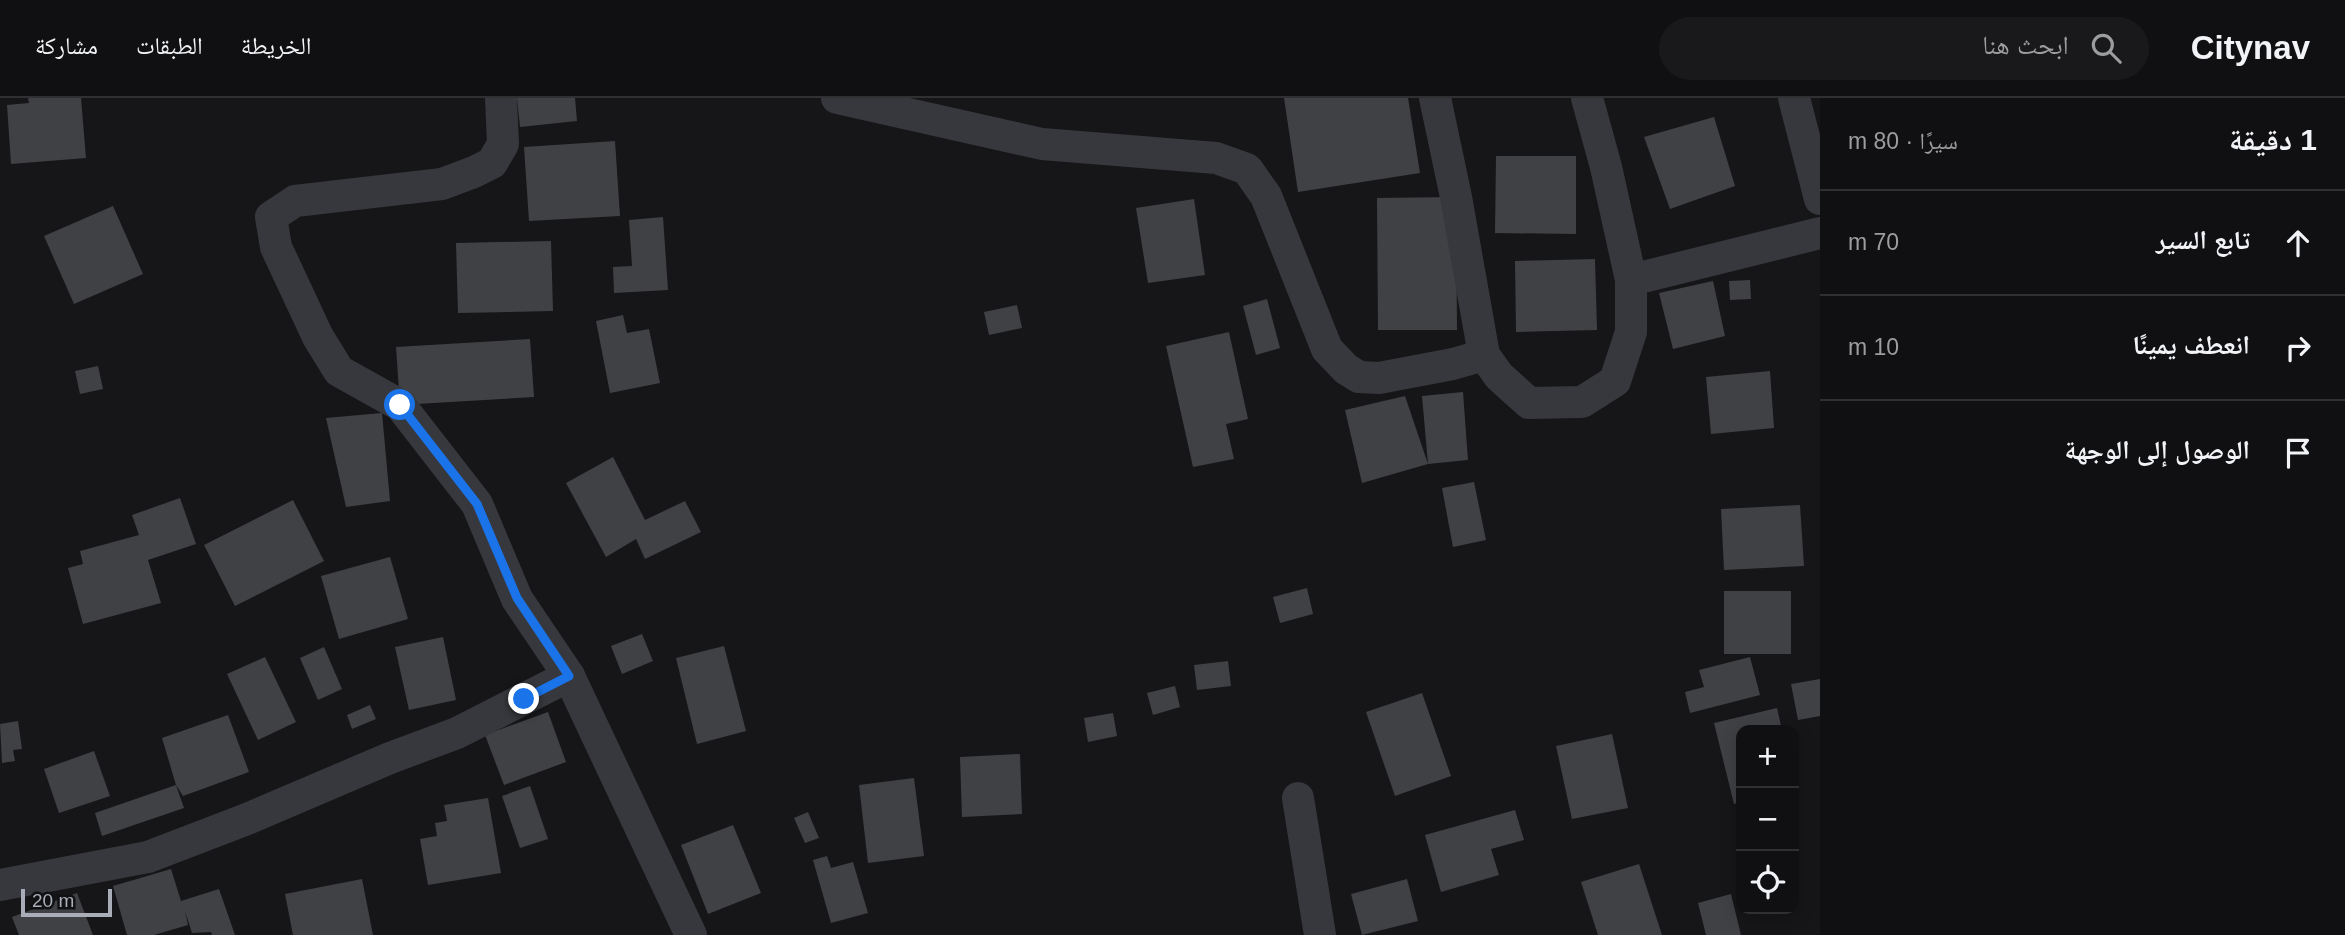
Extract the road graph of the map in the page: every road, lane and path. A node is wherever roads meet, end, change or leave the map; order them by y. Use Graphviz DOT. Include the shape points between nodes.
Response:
graph roads {
  1 [pos="501,98"];
  2 [pos="837,98"];
  3 [pos="1435,98"];
  4 [pos="1587,98"];
  5 [pos="1794,98"];
  6 [pos="1820,199"];
  7 [pos="1820,233"];
  8 [pos="1631,280"];
  9 [pos="1485,355"];
  10 [pos="569,676"];
  11 [pos="1298,797"];
  12 [pos="0,885"];
  13 [pos="691,935"];
  14 [pos="1320,935"];
  1 -- 10 [label="street" via="503,144 492,163 442,184 295,201 271,217 276,247 339,371 400,405 477,504 517,598"];
  2 -- 9 [label="street" via="1042,144 1216,158 1247,169 1266,196 1327,349 1346,369 1359,377 1379,378"];
  3 -- 9 [label="street"];
  4 -- 8 [label="street"];
  5 -- 6 [label="street"];
  7 -- 8 [label="street"];
  8 -- 9 [label="street" via="1630,332 1615,381 1582,402 1529,403 1499,376"];
  10 -- 12 [label="street" via="457,733 148,857"];
  10 -- 13 [label="street"];
  11 -- 14 [label="street"];
}
